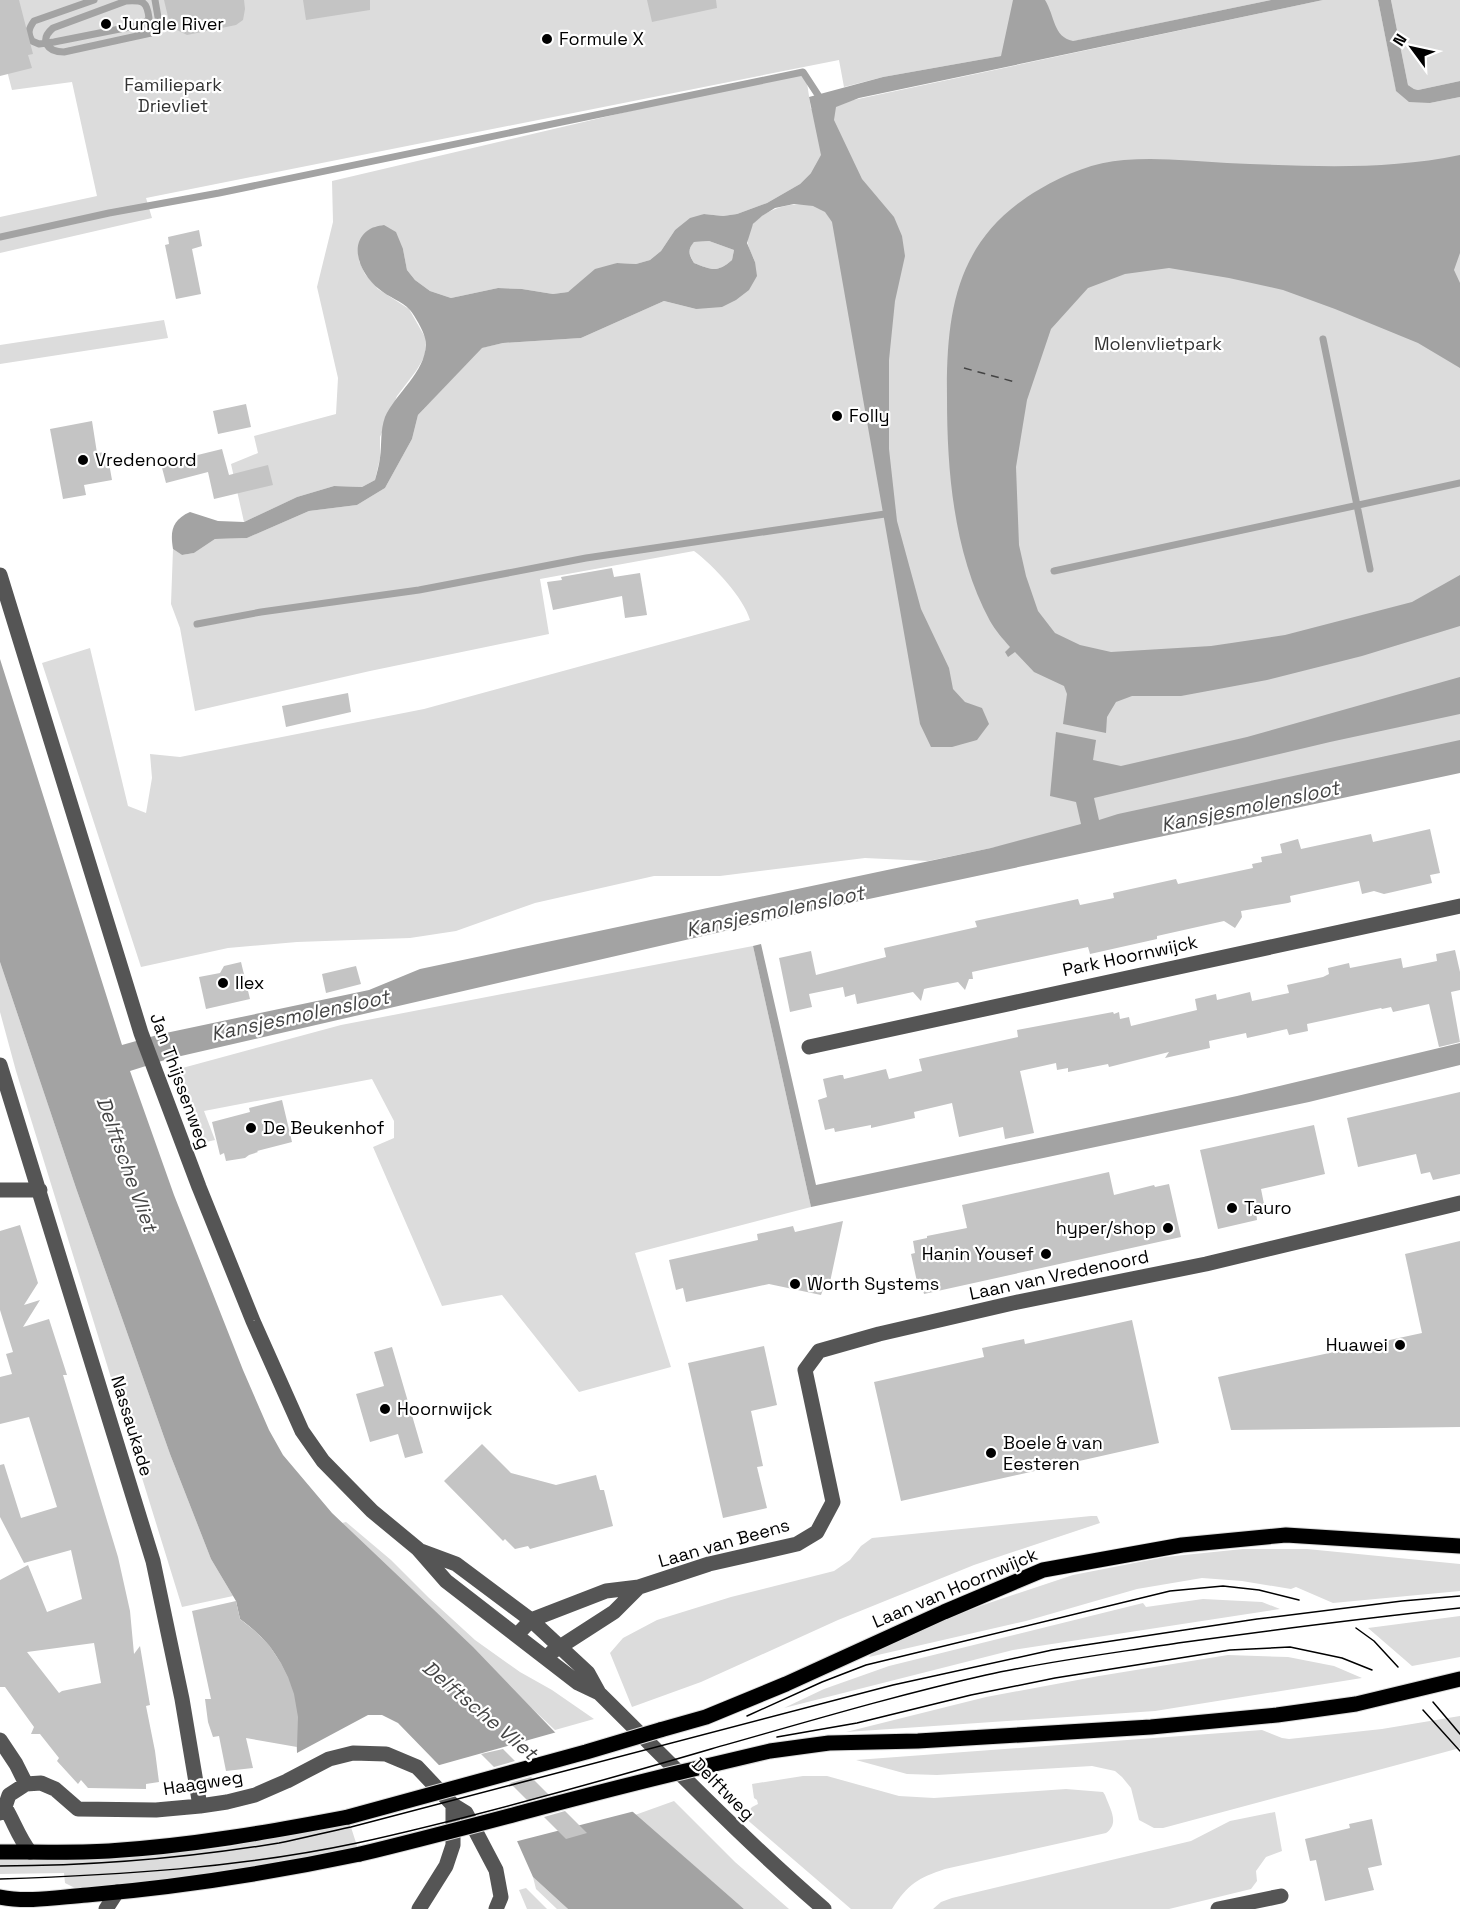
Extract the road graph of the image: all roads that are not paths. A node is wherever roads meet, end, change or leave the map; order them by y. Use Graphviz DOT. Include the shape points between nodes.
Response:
graph roads {
  1 [pos="0,575"];
  2 [pos="1460,906"];
  3 [pos="809,1047"];
  4 [pos="0,1065"];
  5 [pos="0,1190"];
  6 [pos="40,1190"];
  7 [pos="1460,1203"];
  8 [pos="817,1532"];
  9 [pos="1460,1546"];
  10 [pos="418,1550"];
  11 [pos="639,1587"];
  12 [pos="531,1620"];
  13 [pos="517,1635"];
  14 [pos="561,1647"];
  15 [pos="545,1657"];
  16 [pos="1460,1679"];
  17 [pos="599,1693"];
  18 [pos="0,1740"];
  19 [pos="26,1784"];
  20 [pos="453,1805"];
  21 [pos="200,1806"];
  22 [pos="3,1810"];
  23 [pos="0,1851"];
  24 [pos="30,1852"];
  25 [pos="117,1892"];
  26 [pos="1281,1896"];
  27 [pos="44,1898"];
  28 [pos="2,1899"];
  29 [pos="65,1909"];
  30 [pos="106,1909"];
  31 [pos="419,1909"];
  32 [pos="496,1909"];
  33 [pos="824,1909"];
  34 [pos="1218,1909"];
  1 -- 10 [label="street, Jan Thijssenweg" via="141,1033 253,1322 302,1431 323,1461"];
  2 -- 3 [label="street, Park Hoornwijck"];
  4 -- 6 [label="street, Nassaukade"];
  5 -- 6 [label="street"];
  6 -- 21 [label="street, Nassaukade" via="153,1560"];
  7 -- 8 [label="street, Laan van Vredenoord" via="1206,1264 879,1334 819,1351 805,1370 833,1502"];
  8 -- 11 [label="street, Laan van Beens" via="798,1544 710,1564"];
  9 -- 24 [label="main road, Laan van Hoornwijck, bridge" via="1286,1535 1182,1545 1043,1570 706,1717 586,1752 348,1817 175,1845"];
  10 -- 12 [label="street, Jan Thijssenweg" via="456,1564"];
  10 -- 13 [label="street, Jan Thijssenweg" via="446,1581"];
  11 -- 12 [label="street, Laan van Beens" via="606,1591"];
  11 -- 14 [label="street, Laan van Beens" via="614,1612"];
  12 -- 13 [label="street, Laan van Beens"];
  12 -- 14 [label="street, Jan Thijssenweg"];
  13 -- 15 [label="street, Jan Thijssenweg"];
  14 -- 15 [label="street, Laan van Beens"];
  14 -- 17 [label="street, Delftweg" via="588,1673"];
  15 -- 17 [label="street, Delftweg" via="578,1683"];
  16 -- 25 [label="main road, bridge" via="1356,1704 1277,1715 1151,1727 829,1743 770,1751 360,1854 229,1879"];
  17 -- 33 [label="street, Delftweg" via="755,1847"];
  18 -- 19 [label="street"];
  19 -- 21 [label="street, Haagweg" via="41,1783 55,1789 78,1809"];
  19 -- 22 [label="street" via="9,1795"];
  20 -- 21 [label="street, Haagweg" via="417,1767 386,1754 353,1753 329,1759 255,1795"];
  20 -- 31 [label="street" via="453,1845 446,1866"];
  20 -- 32 [label="street, Haagweg" via="466,1813 496,1870 501,1897"];
  22 -- 24 [label="street" via="14,1821"];
  23 -- 24 [label="main road"];
  25 -- 27 [label="main road"];
  25 -- 30 [label="street"];
  26 -- 34 [label="street"];
  27 -- 28 [label="main road"];
  27 -- 29 [label="main road"];
}
